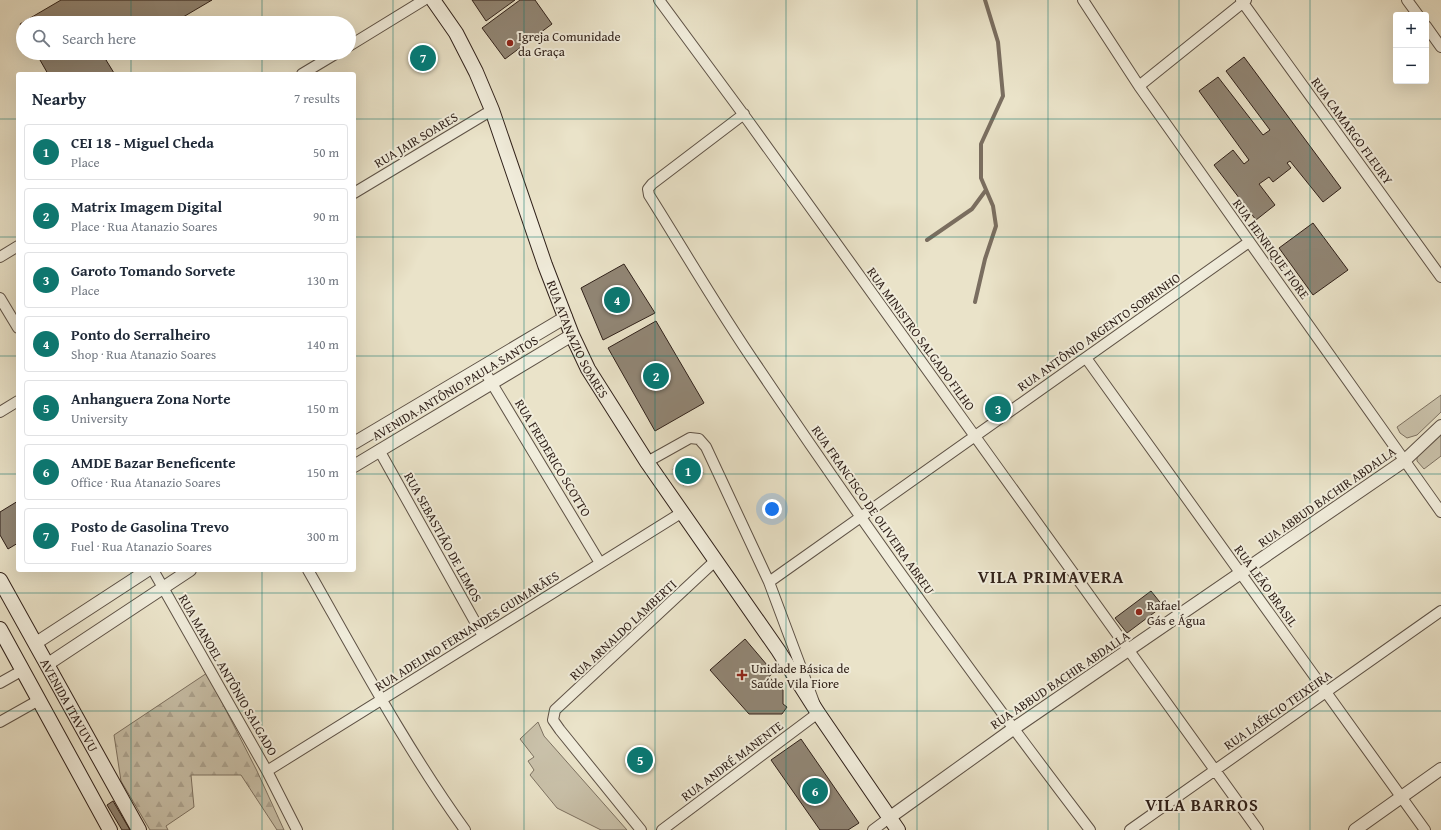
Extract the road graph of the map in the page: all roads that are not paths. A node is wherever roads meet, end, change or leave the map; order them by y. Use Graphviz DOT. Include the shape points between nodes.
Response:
graph roads {
  1 [pos="424,0"];
  2 [pos="433,0"];
  3 [pos="659,0"];
  4 [pos="1083,0"];
  5 [pos="1408,0"];
  6 [pos="1244,1"];
  7 [pos="1416,12"];
  8 [pos="1429,30"];
  9 [pos="356,42"];
  10 [pos="1441,47"];
  11 [pos="325,60"];
  12 [pos="305,72"];
  13 [pos="1139,86"];
  14 [pos="492,110"];
  15 [pos="744,114"];
  16 [pos="356,192"];
  17 [pos="1249,242"];
  18 [pos="16,247"];
  19 [pos="0,257"];
  20 [pos="1441,277"];
  21 [pos="0,298"];
  22 [pos="566,317"];
  23 [pos="16,325"];
  24 [pos="572,335"];
  25 [pos="1086,358"];
  26 [pos="482,367"];
  27 [pos="492,382"];
  28 [pos="16,402"];
  29 [pos="0,412"];
  30 [pos="1441,426"];
  31 [pos="975,436"];
  32 [pos="356,442"];
  33 [pos="379,450"];
  34 [pos="1404,461"];
  35 [pos="647,462"];
  36 [pos="356,465"];
  37 [pos="1441,512"];
  38 [pos="681,513"];
  39 [pos="861,517"];
  40 [pos="715,561"];
  41 [pos="600,563"];
  42 [pos="145,572"];
  43 [pos="154,572"];
  44 [pos="187,572"];
  45 [pos="309,572"];
  46 [pos="1240,573"];
  47 [pos="0,580"];
  48 [pos="769,582"];
  49 [pos="163,587"];
  50 [pos="1441,610"];
  51 [pos="0,630"];
  52 [pos="483,636"];
  53 [pos="792,640"];
  54 [pos="36,643"];
  55 [pos="778,650"];
  56 [pos="1128,651"];
  57 [pos="48,664"];
  58 [pos="23,670"];
  59 [pos="0,683"];
  60 [pos="1326,692"];
  61 [pos="382,699"];
  62 [pos="39,700"];
  63 [pos="818,713"];
  64 [pos="0,722"];
  65 [pos="1013,729"];
  66 [pos="1441,769"];
  67 [pos="1214,770"];
  68 [pos="267,771"];
  69 [pos="1402,797"];
  70 [pos="889,818"];
  71 [pos="110,830"];
  72 [pos="139,830"];
  73 [pos="297,830"];
  74 [pos="465,830"];
  75 [pos="641,830"];
  76 [pos="662,830"];
  77 [pos="873,830"];
  78 [pos="898,830"];
  79 [pos="1090,830"];
  80 [pos="1130,830"];
  81 [pos="1258,830"];
  82 [pos="1355,830"];
  83 [pos="1426,830"];
  1 -- 9 [label="street"];
  2 -- 14 [label="main road, RUA ATANAZIO SOARES" via="459,39"];
  3 -- 15 [label="street, RUA MINISTRO SALGADO FILHO"];
  4 -- 13 [label="street, RUA HENRIQUE FIORE"];
  5 -- 7 [label="street"];
  6 -- 13 [label="street"];
  6 -- 20 [label="street, RUA CAMARGO FLEURY"];
  8 -- 10 [label="street"];
  11 -- 12 [label="street"];
  13 -- 17 [label="street, RUA HENRIQUE FIORE"];
  14 -- 16 [label="street, RUA JAIR SOARES"];
  14 -- 22 [label="main road, RUA ATANAZIO SOARES"];
  15 -- 31 [label="street, RUA MINISTRO SALGADO FILHO"];
  15 -- 39 [label="street, RUA FRANCISCO DE OLIVEIRA ABREU" via="652,184 648,189 649,196 756,365"];
  17 -- 25 [label="street, RUA ANTÔNIO ARGENTO SOBRINHO"];
  17 -- 34 [label="street, RUA HENRIQUE FIORE"];
  18 -- 19 [label="street"];
  21 -- 23 [label="street"];
  22 -- 24 [label="main road, RUA ATANAZIO SOARES"];
  22 -- 26 [label="street, AVENIDA ANTÔNIO PAULA SANTOS"];
  24 -- 27 [label="street, AVENIDA ANTÔNIO PAULA SANTOS"];
  24 -- 35 [label="main road, RUA ATANAZIO SOARES" via="588,369"];
  25 -- 31 [label="street, RUA ANTÔNIO ARGENTO SOBRINHO"];
  25 -- 46 [label="street, RUA LEÃO BRASIL"];
  26 -- 27 [label="street, RUA FREDERICO SCOTTO"];
  26 -- 32 [label="street, AVENIDA ANTÔNIO PAULA SANTOS"];
  27 -- 33 [label="street, AVENIDA ANTÔNIO PAULA SANTOS"];
  27 -- 41 [label="street, RUA FREDERICO SCOTTO"];
  28 -- 29 [label="street"];
  30 -- 34 [label="street, RUA ABBUD BACHIR ABDALLA"];
  31 -- 39 [label="street, RUA ANTÔNIO ARGENTO SOBRINHO"];
  31 -- 56 [label="street, RUA MINISTRO SALGADO FILHO"];
  33 -- 36 [label="street, AVENIDA ANTÔNIO PAULA SANTOS"];
  33 -- 52 [label="street, RUA SEBASTIÃO DE LEMOS"];
  34 -- 37 [label="street, RUA HENRIQUE FIORE"];
  34 -- 46 [label="street, RUA ABBUD BACHIR ABDALLA"];
  35 -- 38 [label="main road, RUA ATANAZIO SOARES"];
  35 -- 48 [label="street" via="690,438 699,439 706,447"];
  38 -- 40 [label="main road, RUA ATANAZIO SOARES"];
  38 -- 41 [label="street, RUA ADELINO FERNANDES GUIMARÃES"];
  39 -- 48 [label="street, RUA ANTÔNIO ARGENTO SOBRINHO"];
  39 -- 65 [label="street, RUA FRANCISCO DE OLIVEIRA ABREU"];
  40 -- 55 [label="main road, RUA ATANAZIO SOARES"];
  40 -- 75 [label="street, RUA ARNALDO LAMBERTI" via="555,710 553,720"];
  41 -- 52 [label="street, RUA ADELINO FERNANDES GUIMARÃES"];
  42 -- 54 [label="street"];
  43 -- 49 [label="street, RUA MANOEL ANTÔNIO SALGADO"];
  44 -- 49 [label="street"];
  45 -- 61 [label="street"];
  46 -- 56 [label="street, RUA ABBUD BACHIR ABDALLA"];
  46 -- 60 [label="street, RUA LEÃO BRASIL"];
  47 -- 54 [label="main road, AVENIDA ITAVUVU"];
  48 -- 53 [label="street"];
  49 -- 57 [label="street"];
  49 -- 68 [label="street, RUA MANOEL ANTÔNIO SALGADO"];
  50 -- 60 [label="street, RUA LAÉRCIO TEIXEIRA"];
  51 -- 58 [label="main road, AVENIDA ITAVUVU"];
  52 -- 61 [label="street, RUA ADELINO FERNANDES GUIMARÃES"];
  53 -- 55 [label="street"];
  53 -- 63 [label="street"];
  54 -- 57 [label="main road, AVENIDA ITAVUVU"];
  55 -- 63 [label="main road, RUA ATANAZIO SOARES"];
  56 -- 65 [label="street, RUA ABBUD BACHIR ABDALLA"];
  56 -- 67 [label="street, RUA MINISTRO SALGADO FILHO"];
  57 -- 72 [label="main road, AVENIDA ITAVUVU"];
  58 -- 59 [label="street"];
  58 -- 62 [label="main road, AVENIDA ITAVUVU"];
  60 -- 67 [label="street, RUA LAÉRCIO TEIXEIRA"];
  60 -- 69 [label="street, RUA LEÃO BRASIL"];
  61 -- 68 [label="street, RUA ADELINO FERNANDES GUIMARÃES"];
  61 -- 74 [label="street" via="443,800"];
  62 -- 64 [label="street"];
  62 -- 71 [label="main road, AVENIDA ITAVUVU"];
  63 -- 70 [label="main road, RUA ATANAZIO SOARES"];
  63 -- 76 [label="street, RUA ANDRÉ MANENTE"];
  65 -- 70 [label="street, RUA ABBUD BACHIR ABDALLA"];
  65 -- 79 [label="street, RUA FRANCISCO DE OLIVEIRA ABREU"];
  66 -- 69 [label="street"];
  67 -- 80 [label="street, RUA LAÉRCIO TEIXEIRA"];
  67 -- 81 [label="street, RUA MINISTRO SALGADO FILHO"];
  68 -- 73 [label="street, RUA MANOEL ANTÔNIO SALGADO"];
  69 -- 82 [label="street"];
  69 -- 83 [label="street, RUA LEÃO BRASIL"];
  70 -- 77 [label="street"];
  70 -- 78 [label="main road, RUA ATANAZIO SOARES"];
}
